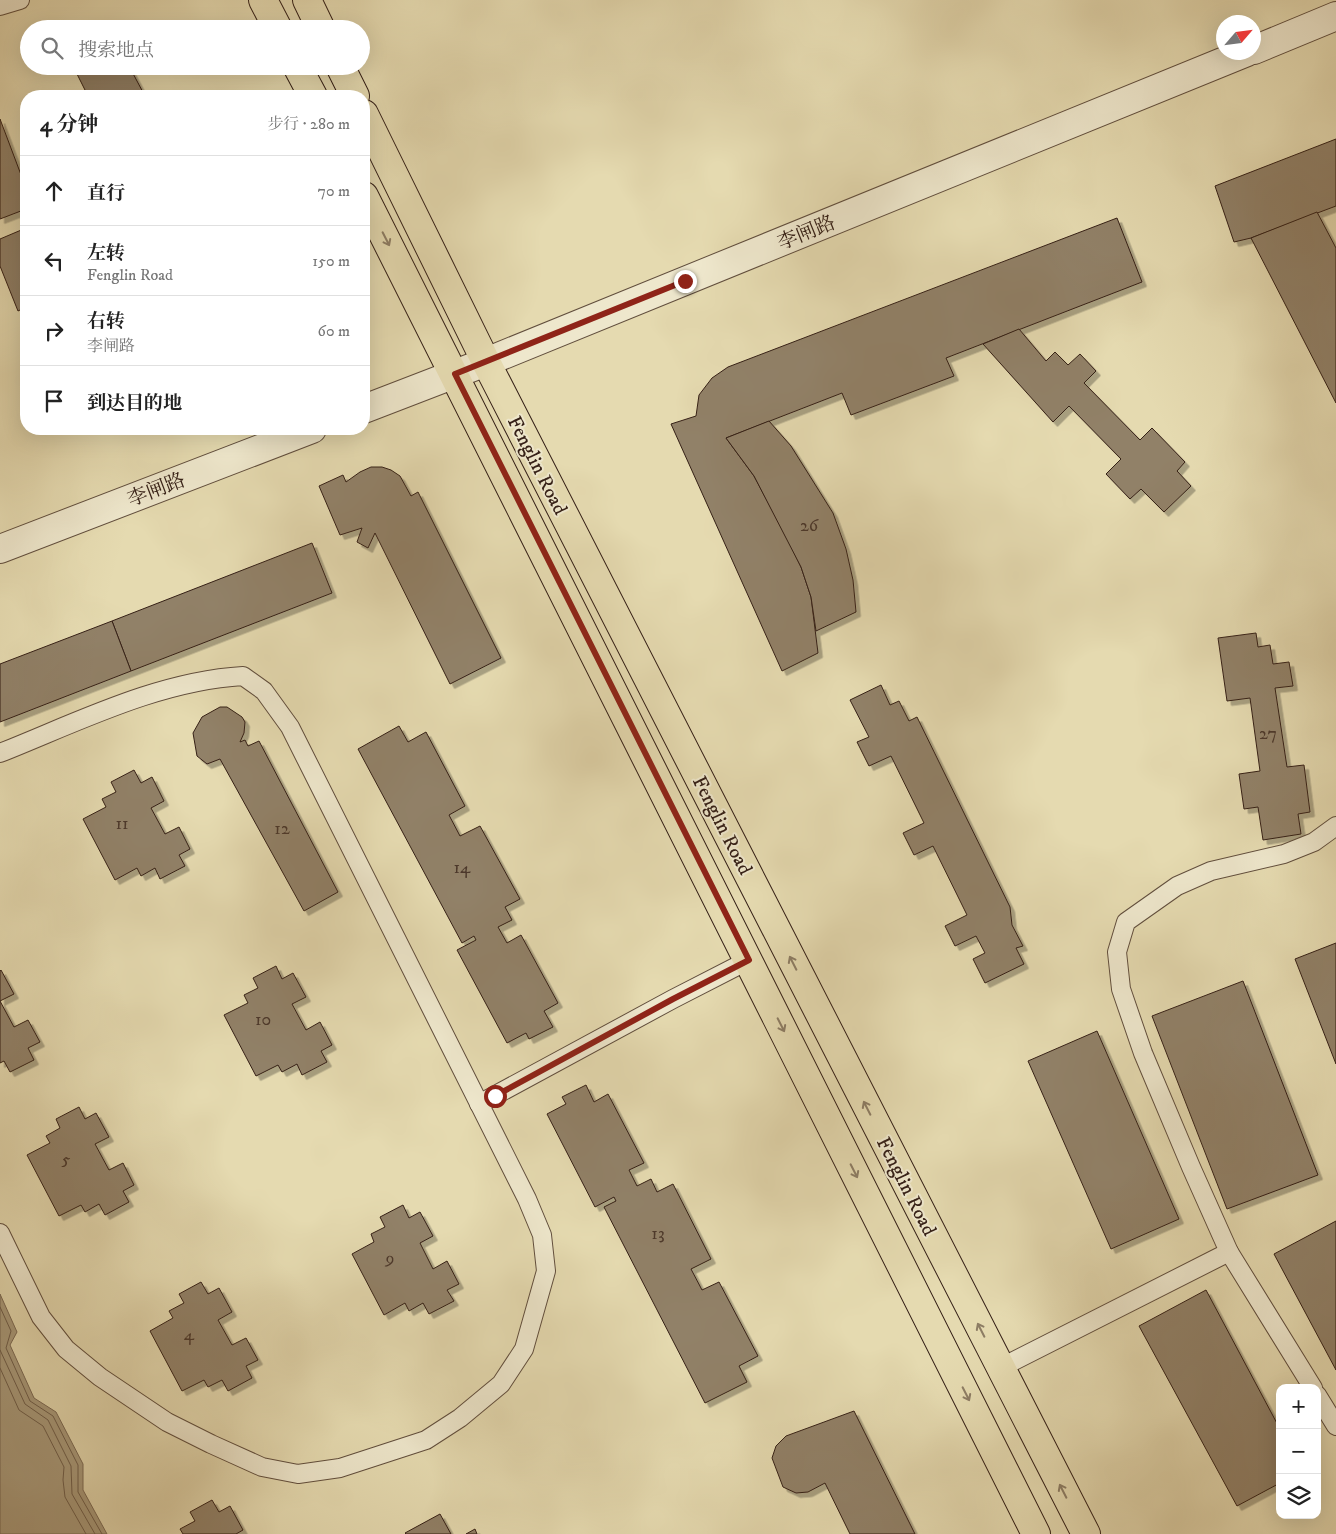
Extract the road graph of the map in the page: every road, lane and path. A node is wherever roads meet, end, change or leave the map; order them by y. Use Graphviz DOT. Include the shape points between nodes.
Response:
graph roads {
  1 [pos="20,0"];
  2 [pos="263,0"];
  3 [pos="307,0"];
  4 [pos="0,6"];
  5 [pos="1336,16"];
  6 [pos="273,20"];
  7 [pos="317,20"];
  8 [pos="1261,47"];
  9 [pos="1227,60"];
  10 [pos="302,75"];
  11 [pos="344,75"];
  12 [pos="310,90"];
  13 [pos="352,90"];
  14 [pos="370,126"];
  15 [pos="370,208"];
  16 [pos="486,362"];
  17 [pos="455,374"];
  18 [pos="370,407"];
  19 [pos="296,435"];
  20 [pos="0,549"];
  21 [pos="0,753"];
  22 [pos="1336,826"];
  23 [pos="749,960"];
  24 [pos="479,1104"];
  25 [pos="0,1233"];
  26 [pos="1229,1252"];
  27 [pos="1000,1368"];
  28 [pos="1310,1384"];
  29 [pos="1321,1402"];
  30 [pos="1336,1426"];
  31 [pos="1036,1534"];
  32 [pos="1086,1534"];
  1 -- 4 [label="lane"];
  2 -- 6 [label="main road"];
  3 -- 7 [label="main road"];
  5 -- 8 [label="street"];
  9 -- 16 [label="street, 李闸路"];
  10 -- 12 [label="main road"];
  11 -- 13 [label="main road"];
  14 -- 16 [label="main road, Fenglin Road"];
  15 -- 17 [label="main road, Fenglin Road, one-way"];
  16 -- 17 [label="street, 李闸路"];
  27 -- 16 [label="main road, Fenglin Road, one-way"];
  17 -- 18 [label="street, 李闸路"];
  17 -- 23 [label="main road, Fenglin Road"];
  19 -- 20 [label="street, 李闸路"];
  21 -- 24 [label="lane" via="160,691 211,678 243,676 264,692 290,728"];
  22 -- 26 [label="lane" via="1314,842 1284,854 1211,871 1177,886 1126,922 1117,952 1121,989 1143,1053"];
  23 -- 24 [label="lane"];
  23 -- 31 [label="main road, Fenglin Road, one-way"];
  24 -- 25 [label="lane" via="542,1235 546,1271 524,1349 502,1384 426,1440 340,1468 298,1474 262,1467 167,1422 100,1378 66,1349 40,1317"];
  26 -- 27 [label="lane"];
  26 -- 28 [label="lane"];
  32 -- 27 [label="main road, Fenglin Road, one-way"];
  29 -- 30 [label="lane"];
}
